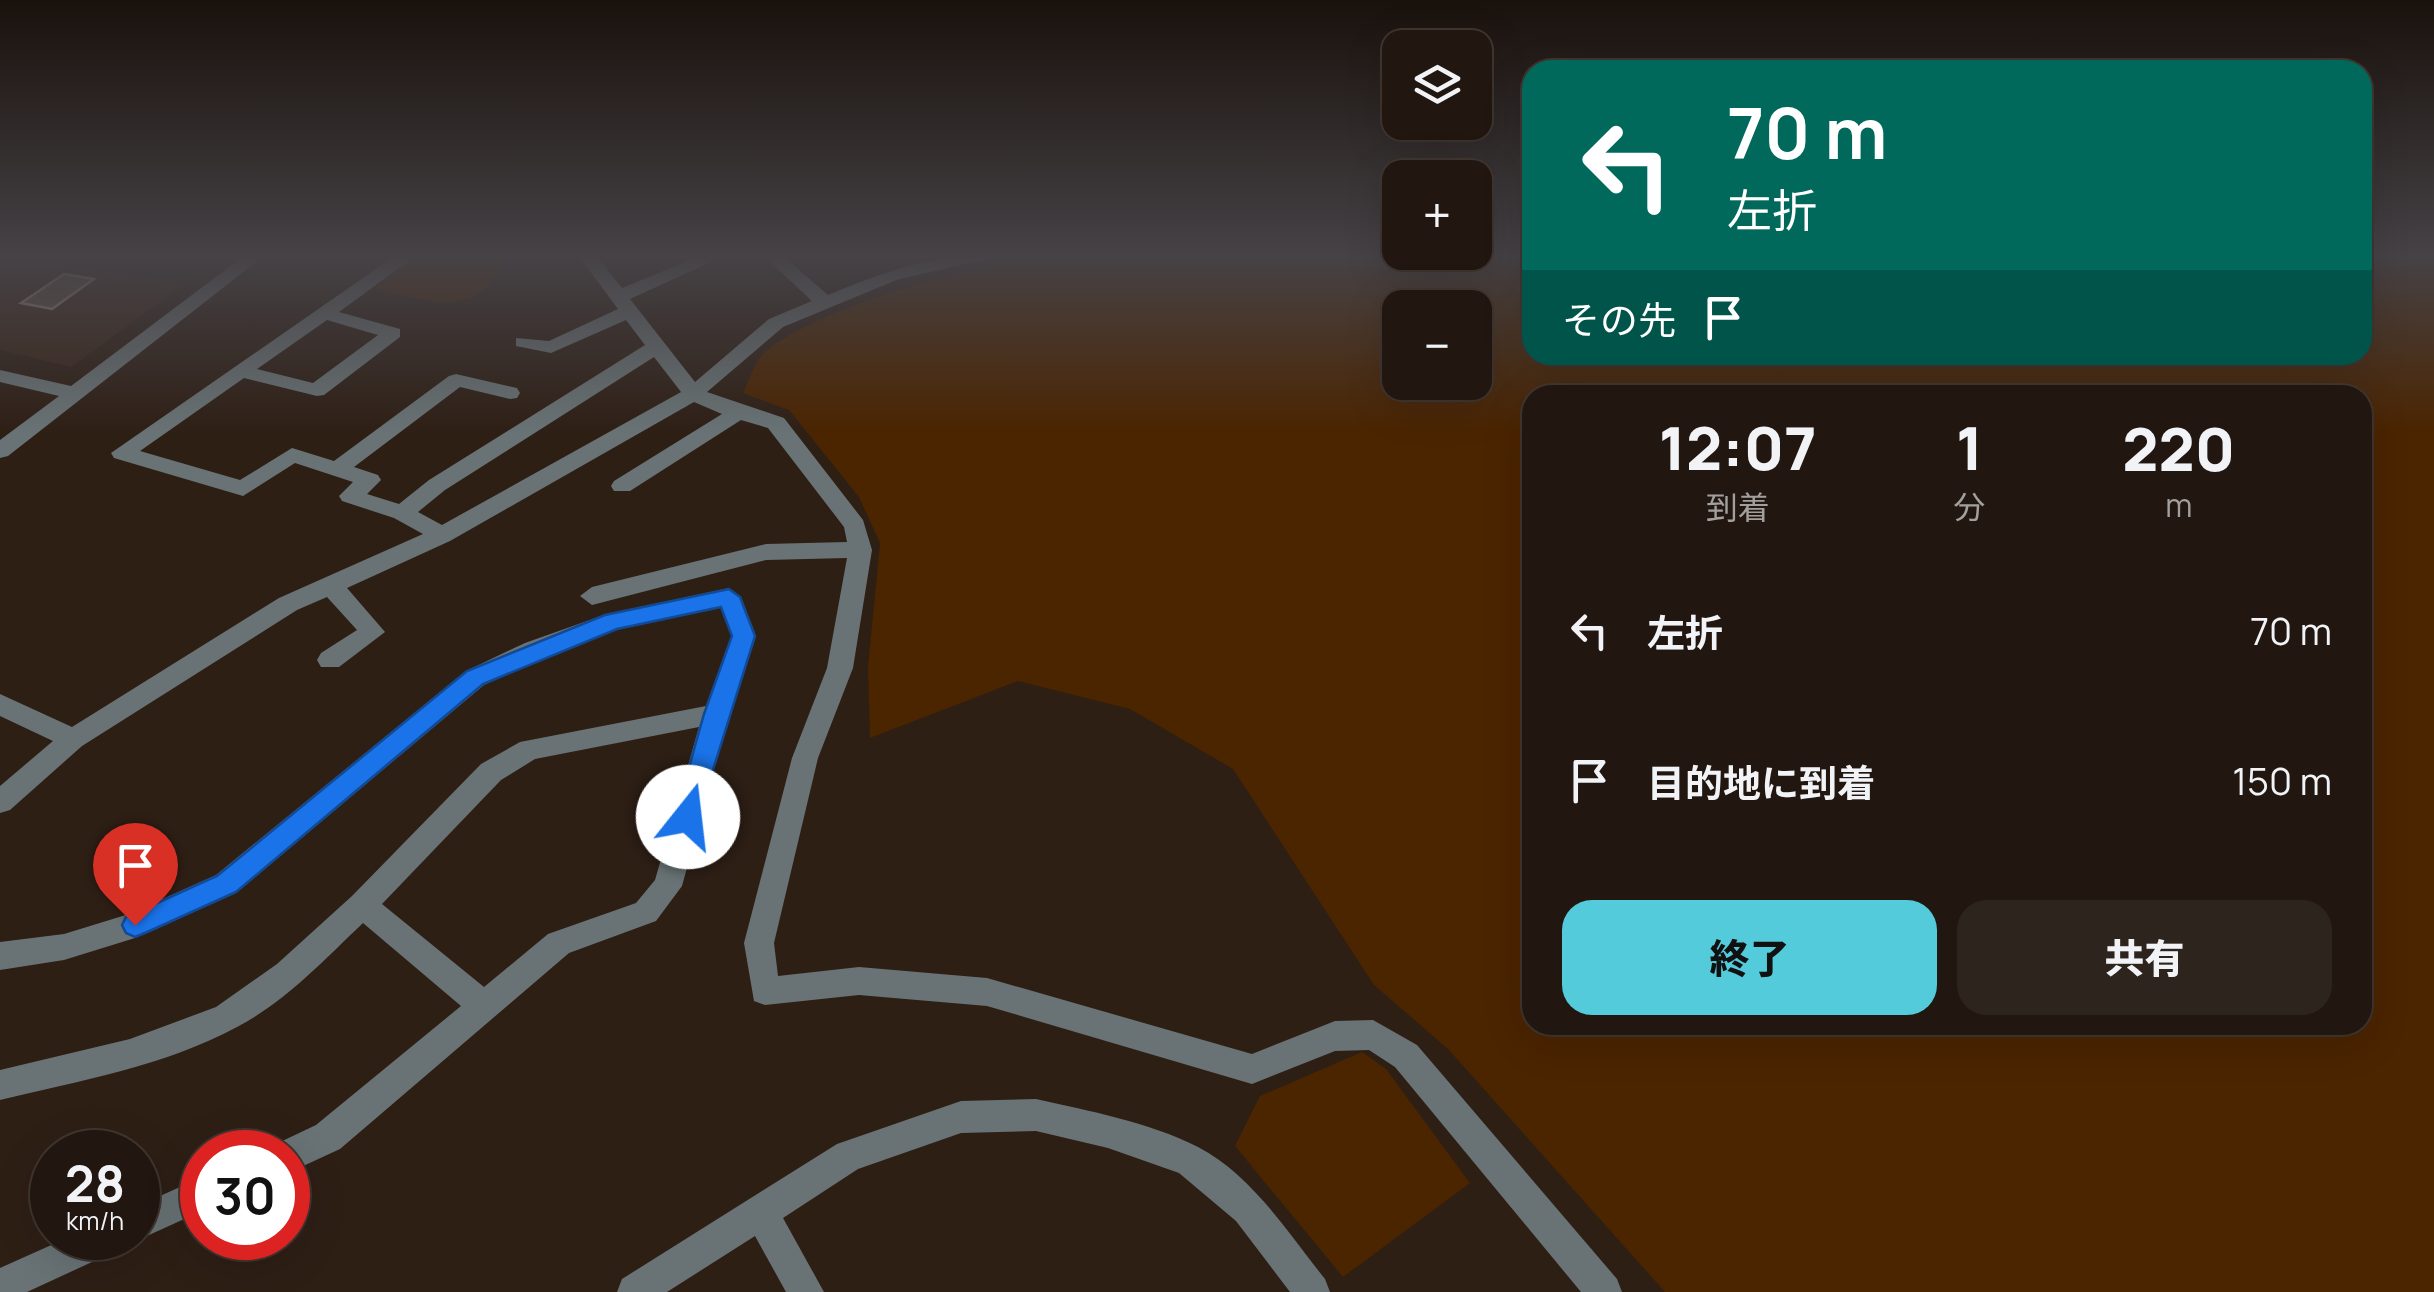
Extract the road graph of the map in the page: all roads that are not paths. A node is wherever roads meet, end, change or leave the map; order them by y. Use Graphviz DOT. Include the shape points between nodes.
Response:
graph roads {
  1 [pos="176,315"];
  2 [pos="319,315"];
  3 [pos="330,315"];
  4 [pos="605,315"];
  5 [pos="634,315"];
  6 [pos="793,315"];
  7 [pos="523,342"];
  8 [pos="659,345"];
  9 [pos="240,372"];
  10 [pos="0,376"];
  11 [pos="74,393"];
  12 [pos="510,393"];
  13 [pos="693,394"];
  14 [pos="738,413"];
  15 [pos="0,451"];
  16 [pos="339,468"];
  17 [pos="622,486"];
  18 [pos="402,513"];
  19 [pos="442,535"];
  20 [pos="860,550"];
  21 [pos="332,587"];
  22 [pos="592,596"];
  23 [pos="330,660"];
  24 [pos="0,704"];
  25 [pos="716,714"];
  26 [pos="73,739"];
  27 [pos="0,802"];
  28 [pos="362,905"];
  29 [pos="0,956"];
  30 [pos="482,1004"];
  31 [pos="0,1085"];
  32 [pos="310,1146"];
  33 [pos="760,1211"];
  34 [pos="57,1260"];
  35 [pos="0,1286"];
  36 [pos="635,1292"];
  37 [pos="806,1292"];
  38 [pos="1312,1292"];
  39 [pos="1604,1292"];
  1 -- 11 [label="street"];
  2 -- 9 [label="street"];
  3 -- 9 [label="street" via="392,333 317,390"];
  4 -- 7 [label="street" via="552,347"];
  5 -- 8 [label="street"];
  6 -- 13 [label="street"];
  8 -- 13 [label="street"];
  8 -- 18 [label="street"];
  9 -- 16 [label="street" via="122,453 243,489 292,455"];
  10 -- 11 [label="street"];
  11 -- 15 [label="street"];
  12 -- 16 [label="street" via="456,380"];
  13 -- 14 [label="street"];
  13 -- 19 [label="street"];
  14 -- 17 [label="street"];
  14 -- 20 [label="street" via="776,423 855,526"];
  16 -- 18 [label="street" via="370,480 350,496"];
  18 -- 19 [label="street"];
  19 -- 21 [label="street"];
  20 -- 22 [label="street" via="766,552"];
  20 -- 39 [label="street" via="840,668 806,758 759,943 764,991 859,981 987,992 1252,1069 1336,1036 1374,1035 1406,1056"];
  21 -- 23 [label="street" via="374,632"];
  21 -- 26 [label="street" via="288,604"];
  24 -- 26 [label="street"];
  25 -- 28 [label="street" via="529,750 491,772"];
  25 -- 29 [label="street" via="744,636 729,597 613,621 475,678 226,884 135,925 64,947"];
  25 -- 30 [label="street" via="668,886 646,912 558,943"];
  26 -- 27 [label="street"];
  28 -- 30 [label="street"];
  28 -- 31 [label="street" via="288,974 226,1017 130,1054"];
  30 -- 32 [label="street" via="328,1138"];
  33 -- 36 [label="street"];
  33 -- 37 [label="street"];
  33 -- 38 [label="street" via="848,1156 892,1139 961,1116 1036,1115 1189,1160 1248,1208"];
  34 -- 35 [label="street"];
}
